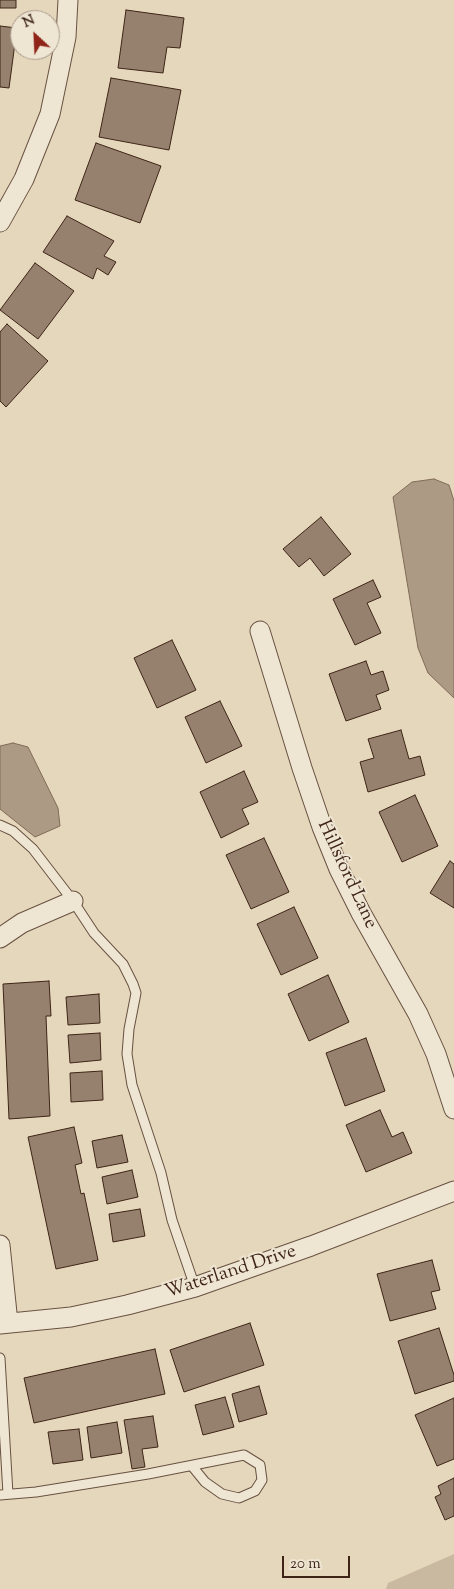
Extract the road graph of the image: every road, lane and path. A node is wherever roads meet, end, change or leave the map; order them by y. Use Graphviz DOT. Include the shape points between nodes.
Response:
graph roads {
  1 [pos="68,0"];
  2 [pos="0,222"];
  3 [pos="260,631"];
  4 [pos="0,825"];
  5 [pos="73,901"];
  6 [pos="0,938"];
  7 [pos="454,1108"];
  8 [pos="454,1191"];
  9 [pos="0,1245"];
  10 [pos="195,1287"];
  11 [pos="4,1323"];
  12 [pos="0,1358"];
  13 [pos="192,1466"];
  14 [pos="4,1494"];
  1 -- 2 [label="street" via="66,37 50,114 24,179"];
  3 -- 7 [label="street, Hillsford Lane" via="302,768 339,869 418,1014 436,1054"];
  4 -- 5 [label="lane" via="14,831 33,849"];
  5 -- 6 [label="street" via="22,923"];
  5 -- 10 [label="lane" via="94,933 123,964 134,984 136,993 127,1054 132,1085"];
  8 -- 10 [label="street, Waterland Drive"];
  9 -- 11 [label="street"];
  10 -- 11 [label="street, Waterland Drive" via="72,1317"];
  12 -- 14 [label="lane"];
  13 -- 13 [label="lane" via="244,1455 260,1465 262,1480 256,1491 239,1498 222,1494 205,1482"];
  13 -- 14 [label="lane" via="36,1492"];
}
